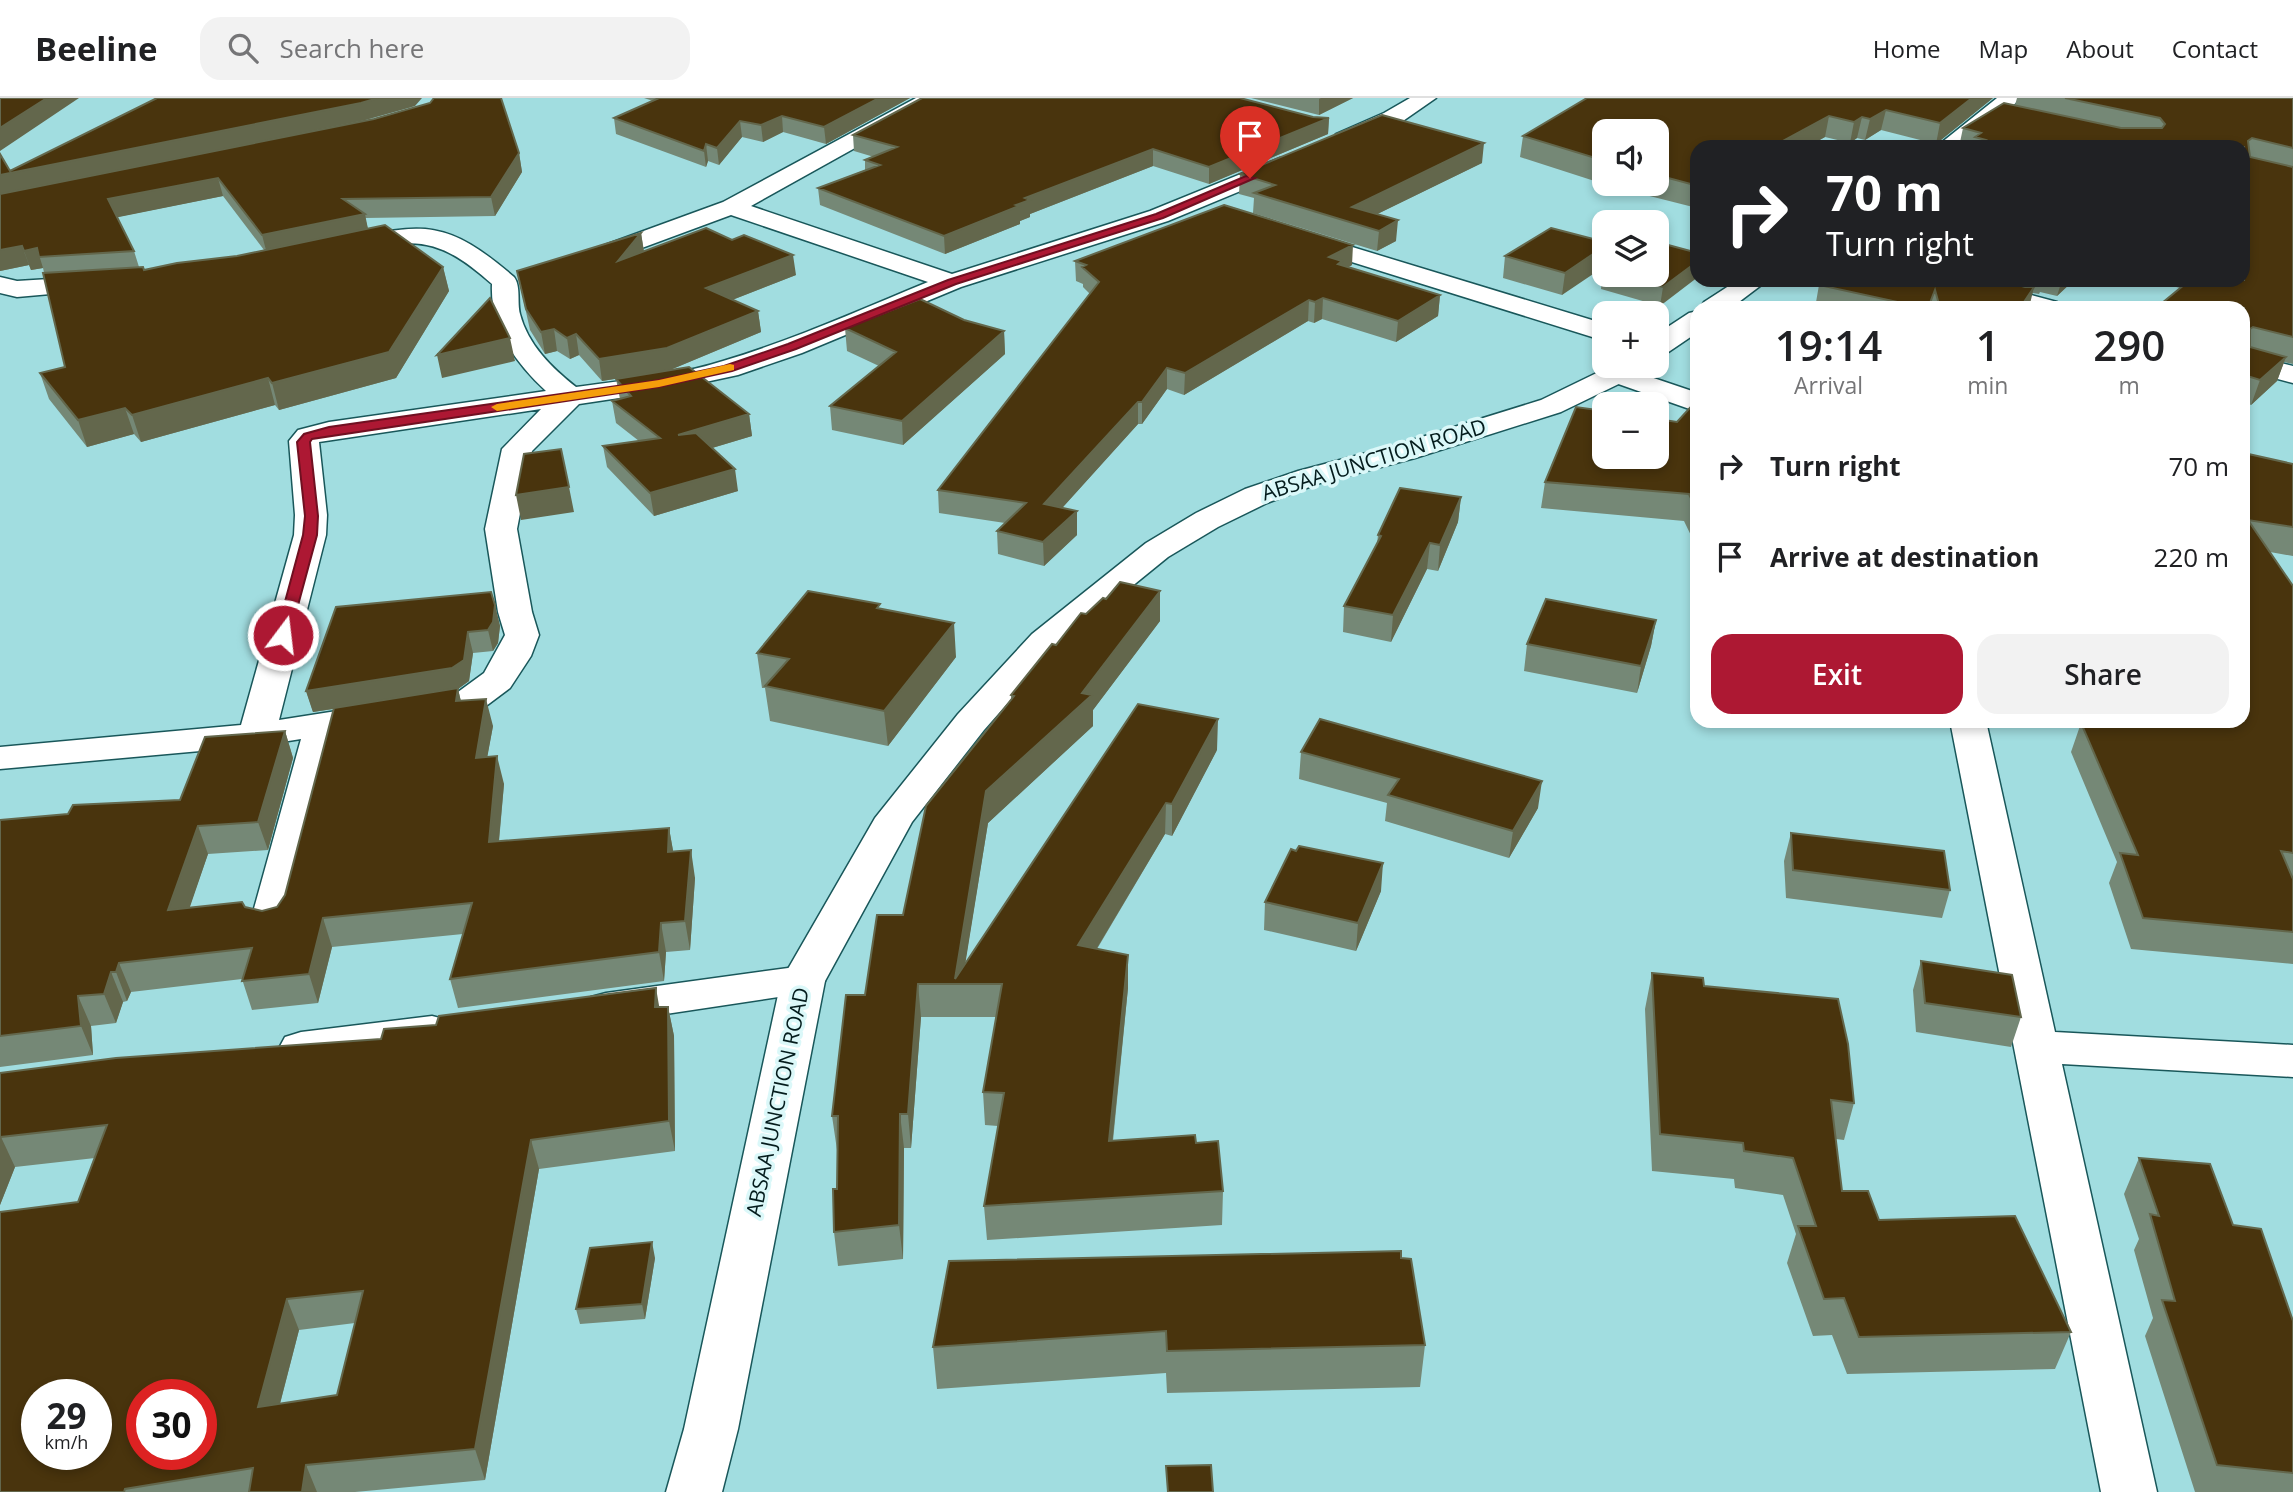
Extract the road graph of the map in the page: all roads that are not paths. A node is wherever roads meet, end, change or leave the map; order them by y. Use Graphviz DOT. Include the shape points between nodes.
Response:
graph roads {
  1 [pos="934,98"];
  2 [pos="1425,98"];
  3 [pos="2001,105"];
  4 [pos="2019,118"];
  5 [pos="1956,140"];
  6 [pos="1214,191"];
  7 [pos="731,208"];
  8 [pos="1159,216"];
  9 [pos="1284,233"];
  10 [pos="322,253"];
  11 [pos="568,266"];
  12 [pos="952,282"];
  13 [pos="117,283"];
  14 [pos="0,285"];
  15 [pos="1744,287"];
  16 [pos="1972,287"];
  17 [pos="1724,301"];
  18 [pos="2023,301"];
  19 [pos="1690,324"];
  20 [pos="1592,329"];
  21 [pos="1669,339"];
  22 [pos="2250,364"];
  23 [pos="2293,375"];
  24 [pos="1607,378"];
  25 [pos="1641,378"];
  26 [pos="570,397"];
  27 [pos="1690,399"];
  28 [pos="324,724"];
  29 [pos="1969,728"];
  30 [pos="257,735"];
  31 [pos="0,758"];
  32 [pos="271,923"];
  33 [pos="803,981"];
  34 [pos="572,1012"];
  35 [pos="477,1025"];
  36 [pos="2036,1046"];
  37 [pos="259,1054"];
  38 [pos="2293,1061"];
  39 [pos="694,1492"];
  40 [pos="2129,1492"];
  1 -- 7 [label="street"];
  2 -- 6 [label="street" via="1392,118 1321,141"];
  3 -- 4 [label="street"];
  3 -- 5 [label="street"];
  6 -- 8 [label="street"];
  6 -- 8 [label="street" via="1226,216"];
  7 -- 11 [label="street"];
  7 -- 12 [label="street"];
  8 -- 12 [label="street"];
  9 -- 20 [label="street"];
  10 -- 26 [label="street" via="429,235 517,279 503,306 518,342 528,358"];
  12 -- 26 [label="street" via="728,369"];
  13 -- 14 [label="street" via="17,289"];
  15 -- 17 [label="street"];
  16 -- 18 [label="street"];
  19 -- 21 [label="street"];
  22 -- 23 [label="street"];
  24 -- 33 [label="street, ABSAA JUNCTION ROAD" via="1551,406 1256,496 1157,550 1044,641 971,722 895,818"];
  25 -- 27 [label="street"];
  26 -- 28 [label="street" via="517,449 501,529 522,635 497,680 469,701"];
  26 -- 30 [label="street" via="308,436 304,442 310,535"];
  28 -- 30 [label="street"];
  28 -- 32 [label="street"];
  29 -- 36 [label="street"];
  30 -- 31 [label="street"];
  33 -- 34 [label="street"];
  33 -- 39 [label="street, ABSAA JUNCTION ROAD"];
  35 -- 37 [label="street"];
  36 -- 38 [label="street"];
  36 -- 40 [label="street"];
}
